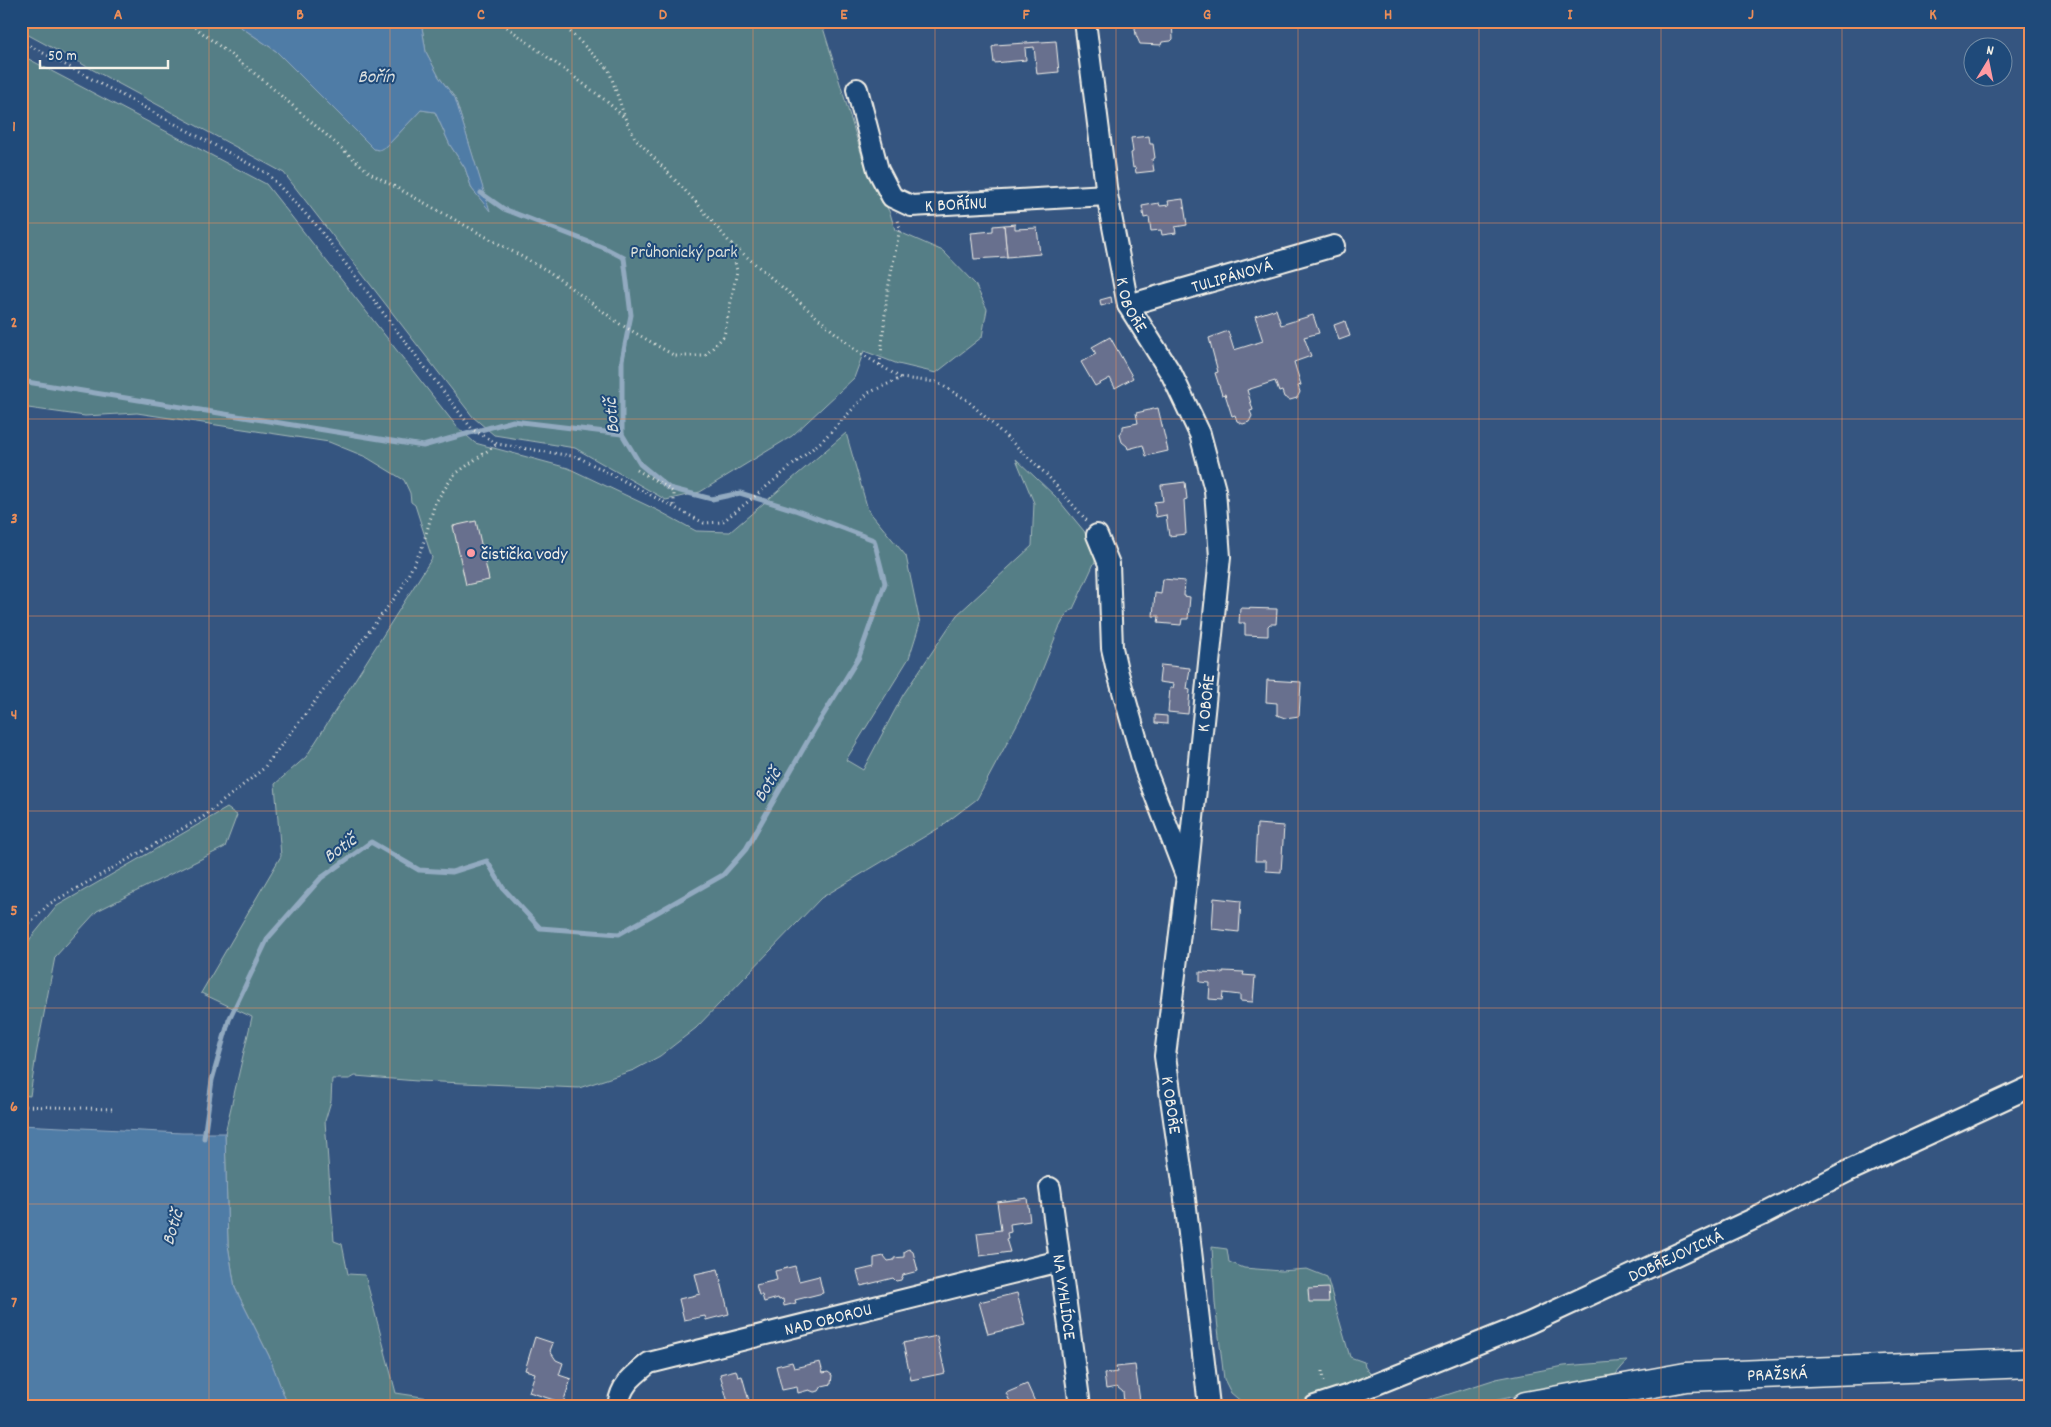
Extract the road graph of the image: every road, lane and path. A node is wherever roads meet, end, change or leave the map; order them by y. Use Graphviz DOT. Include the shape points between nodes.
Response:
graph roads {
  1 [pos="187,21"];
  2 [pos="499,21"];
  3 [pos="559,21"];
  4 [pos="1085,21"];
  5 [pos="21,40"];
  6 [pos="856,89"];
  7 [pos="624,118"];
  8 [pos="1107,194"];
  9 [pos="892,197"];
  10 [pos="731,244"];
  11 [pos="1334,246"];
  12 [pos="1128,305"];
  13 [pos="880,365"];
  14 [pos="901,378"];
  15 [pos="497,444"];
  16 [pos="637,470"];
  17 [pos="674,508"];
  18 [pos="1097,535"];
  19 [pos="1186,876"];
  20 [pos="21,936"];
  21 [pos="2030,1087"];
  22 [pos="21,1106"];
  23 [pos="112,1109"];
  24 [pos="1050,1188"];
  25 [pos="1060,1261"];
  26 [pos="2030,1363"];
  27 [pos="1585,1400"];
  28 [pos="618,1406"];
  29 [pos="1080,1406"];
  30 [pos="1209,1406"];
  31 [pos="1315,1406"];
  32 [pos="1526,1406"];
  1 -- 10 [label="path" via="263,80 370,173 548,271 620,324 675,356 705,356 724,336 737,271"];
  2 -- 7 [label="path" via="605,100"];
  3 -- 7 [label="path" via="609,70"];
  4 -- 8 [label="street, K OBOŘE"];
  5 -- 15 [label="path" via="268,174 316,225 472,429"];
  6 -- 9 [label="street" via="878,170"];
  7 -- 10 [label="path" via="634,138"];
  8 -- 9 [label="street, K BOŘÍNU" via="911,206"];
  8 -- 12 [label="street, K OBOŘE"];
  9 -- 13 [label="path" via="900,228"];
  10 -- 13 [label="path" via="854,350"];
  11 -- 12 [label="street, TULIPÁNOVÁ"];
  12 -- 19 [label="street, K OBOŘE" via="1172,375 1196,426 1215,490 1220,557"];
  13 -- 14 [label="path"];
  14 -- 17 [label="path" via="868,393 823,440 722,522 704,523"];
  14 -- 18 [label="path" via="936,382 967,400 1046,474"];
  15 -- 17 [label="path" via="578,457"];
  15 -- 20 [label="path" via="454,475 435,503 422,548 400,591 263,769 203,817 49,904"];
  16 -- 17 [label="path" via="674,493"];
  18 -- 19 [label="street" via="1109,564 1112,648 1117,670 1145,769"];
  19 -- 30 [label="street, K OBOŘE" via="1165,1056"];
  21 -- 31 [label="street, DOBŘEJOVICKÁ" via="1529,1323"];
  22 -- 23 [label="path"];
  24 -- 25 [label="street, NA VYHLÍDCE"];
  25 -- 28 [label="street, NAD OBOROU" via="649,1363 632,1376 620,1394"];
  25 -- 29 [label="street, NA VYHLÍDCE"];
  26 -- 27 [label="main road, PRAŽSKÁ" via="1686,1377"];
  27 -- 32 [label="main road, PRAŽSKÁ"];
}
